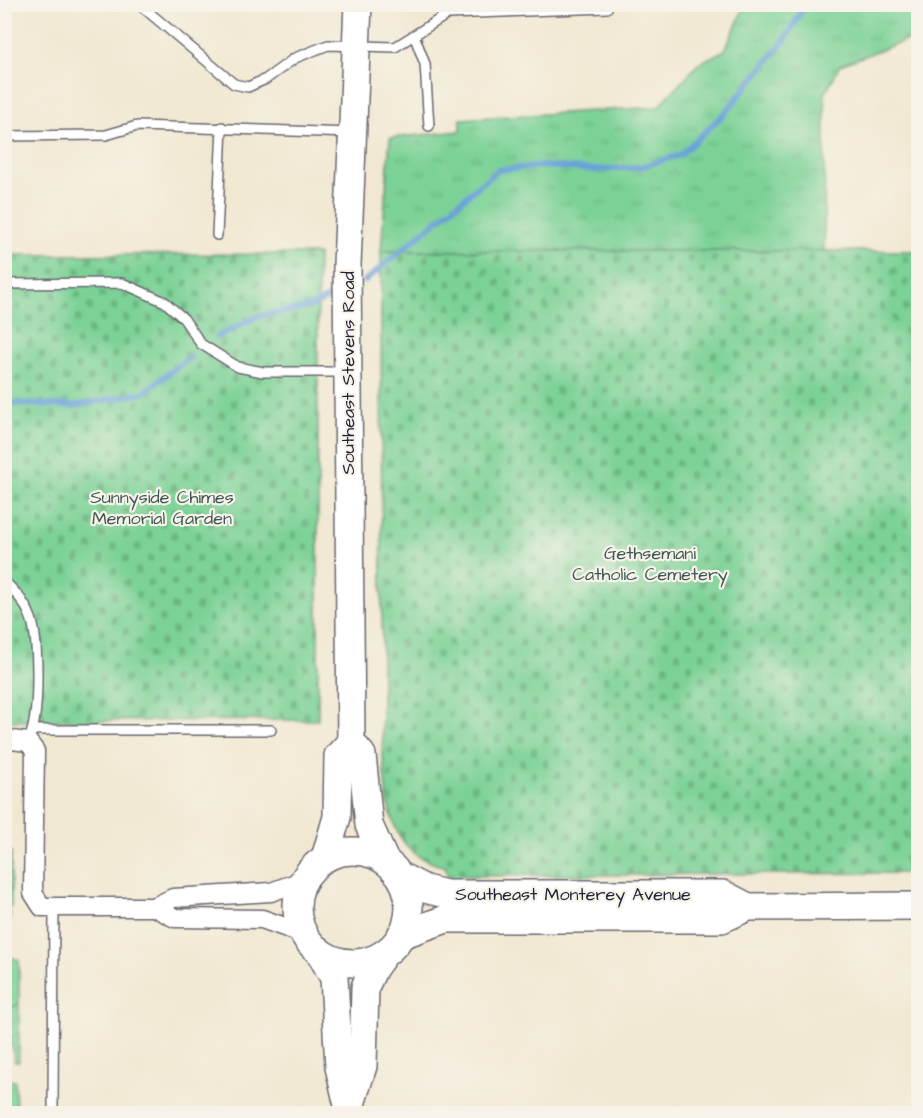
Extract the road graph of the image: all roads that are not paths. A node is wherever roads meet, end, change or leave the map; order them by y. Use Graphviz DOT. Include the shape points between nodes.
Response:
graph roads {
  1 [pos="139,4"];
  2 [pos="358,4"];
  3 [pos="607,4"];
  4 [pos="553,7"];
  5 [pos="493,8"];
  6 [pos="414,35"];
  7 [pos="356,46"];
  8 [pos="429,126"];
  9 [pos="222,128"];
  10 [pos="352,133"];
  11 [pos="4,136"];
  12 [pos="217,235"];
  13 [pos="4,284"];
  14 [pos="348,372"];
  15 [pos="7,584"];
  16 [pos="272,730"];
  17 [pos="31,736"];
  18 [pos="4,739"];
  19 [pos="351,742"];
  20 [pos="325,858"];
  21 [pos="393,868"];
  22 [pos="304,880"];
  23 [pos="918,906"];
  24 [pos="54,907"];
  25 [pos="154,907"];
  26 [pos="748,907"];
  27 [pos="312,943"];
  28 [pos="393,944"];
  29 [pos="350,1110"];
  30 [pos="52,1113"];
  1 -- 7 [label="lane" via="234,84 248,87 317,49 328,45"];
  2 -- 7 [label="street, Southeast Stevens Road"];
  3 -- 4 [label="lane" via="607,8"];
  4 -- 5 [label="lane"];
  5 -- 6 [label="lane" via="448,14"];
  6 -- 7 [label="lane" via="395,46"];
  6 -- 8 [label="lane" via="425,64"];
  7 -- 10 [label="street, Southeast Stevens Road"];
  9 -- 10 [label="lane"];
  9 -- 11 [label="lane" via="137,126 106,135"];
  9 -- 12 [label="lane"];
  10 -- 14 [label="street, Southeast Stevens Road"];
  13 -- 14 [label="lane" via="122,284 165,302 184,319 201,345 238,367 263,372"];
  14 -- 19 [label="street, Southeast Stevens Road"];
  15 -- 17 [label="lane" via="21,598 32,619 36,721"];
  16 -- 17 [label="lane"];
  17 -- 18 [label="street"];
  17 -- 24 [label="street" via="35,751 33,894 42,907"];
  19 -- 20 [label="street, Southeast Stevens Road" via="338,756 337,817"];
  19 -- 21 [label="street, Southeast Stevens Road" via="362,755 369,825"];
  20 -- 21 [label="street" via="354,851 373,854"];
  20 -- 22 [label="street"];
  21 -- 26 [label="street, Southeast Monterey Avenue" via="425,889 446,894 723,894"];
  21 -- 28 [label="street" via="409,906"];
  22 -- 25 [label="street" via="271,892 173,898"];
  22 -- 27 [label="street" via="297,910"];
  23 -- 26 [label="street, Southeast Monterey Avenue"];
  24 -- 25 [label="street"];
  24 -- 30 [label="lane"];
  25 -- 27 [label="street" via="175,918 262,919"];
  26 -- 28 [label="street, Southeast Monterey Avenue" via="722,919 446,920"];
  27 -- 28 [label="street" via="347,962 370,960"];
  27 -- 29 [label="street" via="334,978 339,1067"];
  28 -- 29 [label="street" via="365,987 363,1066"];
}
